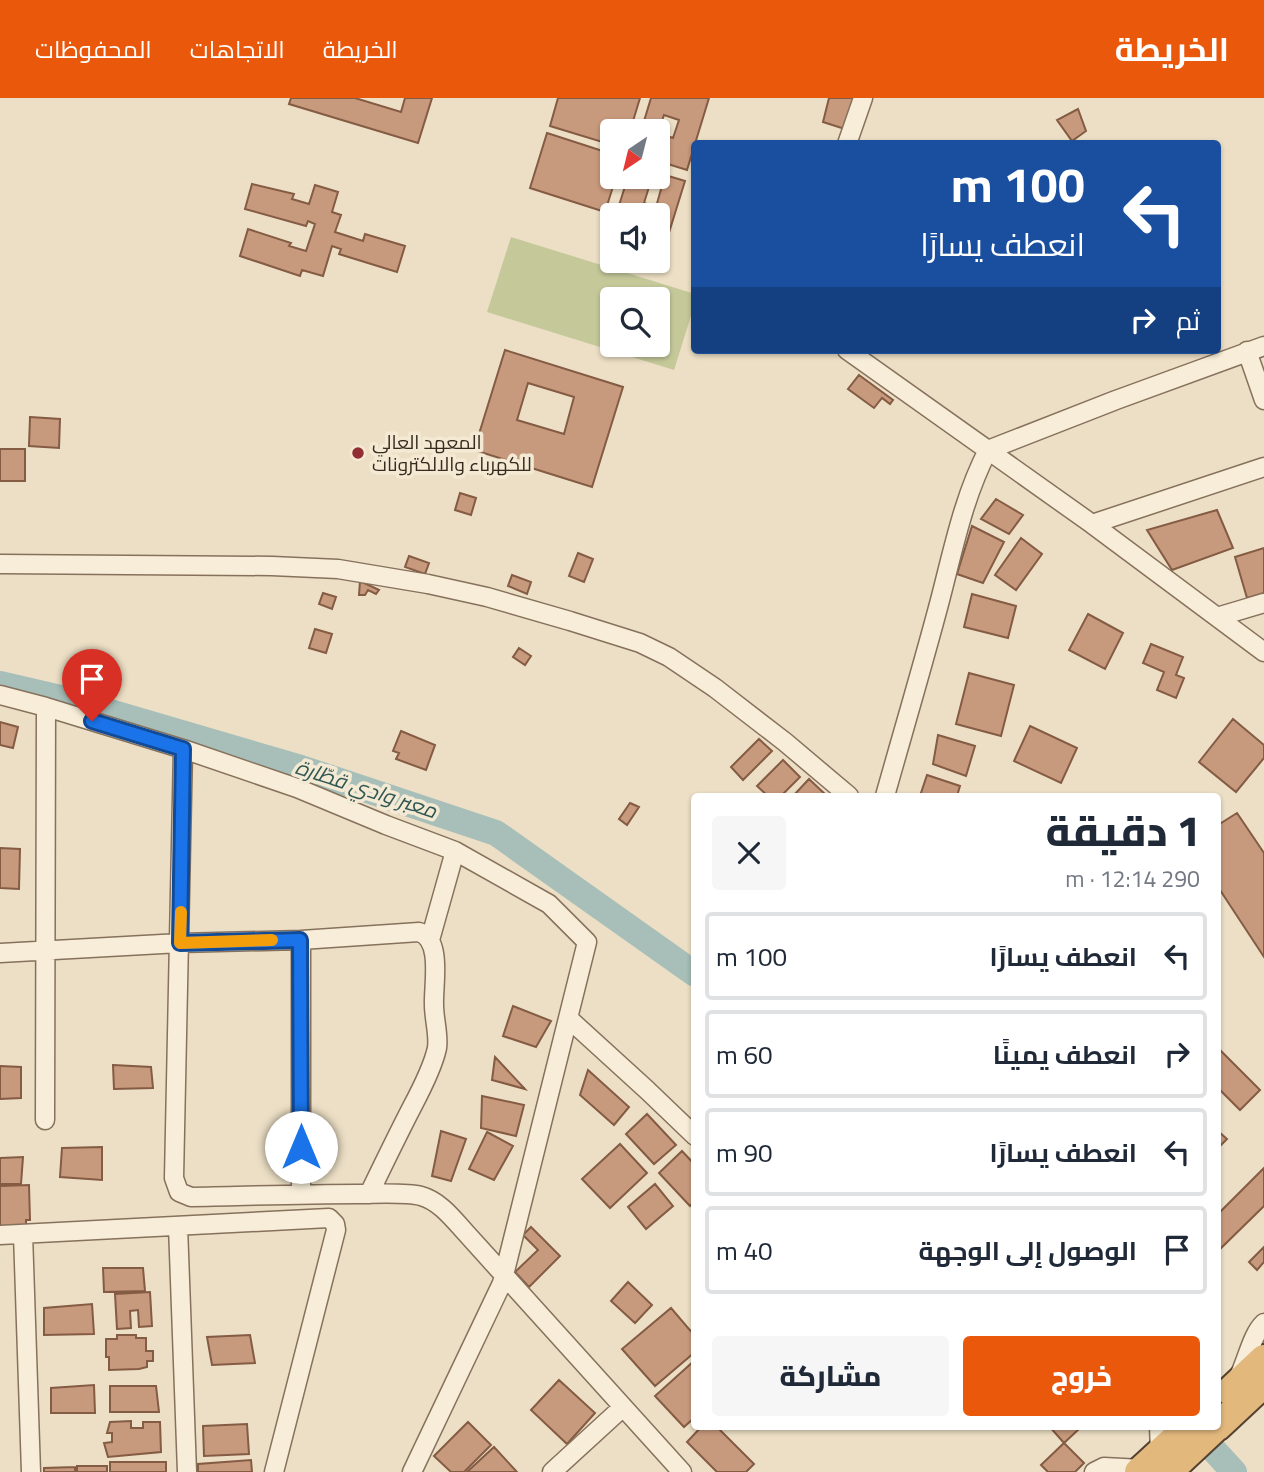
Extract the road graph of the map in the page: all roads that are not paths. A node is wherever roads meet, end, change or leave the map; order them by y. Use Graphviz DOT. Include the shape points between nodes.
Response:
graph roads {
  1 [pos="863,98"];
  2 [pos="848,140"];
  3 [pos="1256,349"];
  4 [pos="853,354"];
  5 [pos="1264,400"];
  6 [pos="988,450"];
  7 [pos="1264,467"];
  8 [pos="1092,524"];
  9 [pos="0,564"];
  10 [pos="1264,603"];
  11 [pos="1217,617"];
  12 [pos="1264,652"];
  13 [pos="0,695"];
  14 [pos="46,707"];
  15 [pos="183,749"];
  16 [pos="845,793"];
  17 [pos="886,793"];
  18 [pos="455,851"];
  19 [pos="300,940"];
  20 [pos="430,940"];
  21 [pos="180,943"];
  22 [pos="45,951"];
  23 [pos="0,953"];
  24 [pos="568,1018"];
  25 [pos="45,1120"];
  26 [pos="691,1132"];
  27 [pos="301,1194"];
  28 [pos="369,1194"];
  29 [pos="178,1226"];
  30 [pos="23,1234"];
  31 [pos="0,1235"];
  32 [pos="504,1275"];
  33 [pos="1264,1323"];
  34 [pos="1264,1359"];
  35 [pos="1264,1383"];
  36 [pos="1226,1395"];
  37 [pos="623,1407"];
  38 [pos="1221,1423"];
  39 [pos="1185,1430"];
  40 [pos="1210,1430"];
  41 [pos="1154,1458"];
  42 [pos="419,1469"];
  43 [pos="31,1472"];
  44 [pos="187,1472"];
  45 [pos="274,1472"];
  46 [pos="552,1472"];
  47 [pos="681,1472"];
  48 [pos="1094,1472"];
  1 -- 2 [label="street"];
  3 -- 5 [label="street"];
  3 -- 6 [label="street"];
  4 -- 6 [label="street"];
  6 -- 8 [label="street"];
  6 -- 17 [label="street" via="962,514"];
  7 -- 8 [label="street"];
  8 -- 11 [label="street"];
  9 -- 16 [label="street" via="338,569 486,597 640,643 669,657 715,688"];
  10 -- 11 [label="street"];
  11 -- 12 [label="street"];
  13 -- 14 [label="street"];
  14 -- 15 [label="street"];
  14 -- 22 [label="street"];
  15 -- 18 [label="street" via="297,788"];
  15 -- 21 [label="street"];
  18 -- 20 [label="street"];
  18 -- 24 [label="street" via="549,904 587,942"];
  19 -- 20 [label="street" via="419,932"];
  19 -- 21 [label="street"];
  19 -- 27 [label="street"];
  20 -- 28 [label="street" via="436,976 437,1047"];
  21 -- 22 [label="street"];
  21 -- 27 [label="street" via="174,1178 179,1192 191,1197"];
  22 -- 23 [label="street"];
  22 -- 25 [label="street"];
  24 -- 26 [label="street"];
  24 -- 32 [label="street"];
  27 -- 28 [label="street"];
  28 -- 32 [label="street" via="421,1196 432,1201"];
  29 -- 30 [label="street"];
  29 -- 44 [label="street"];
  29 -- 45 [label="street" via="329,1219 335,1224"];
  30 -- 31 [label="street"];
  30 -- 43 [label="street"];
  32 -- 37 [label="street"];
  32 -- 42 [label="street"];
  33 -- 36 [label="street"];
  34 -- 36 [label="highway"];
  35 -- 38 [label="highway"];
  37 -- 46 [label="street"];
  37 -- 47 [label="street"];
  39 -- 41 [label="highway"];
  40 -- 41 [label="highway"];
  41 -- 48 [label="street"];
}
